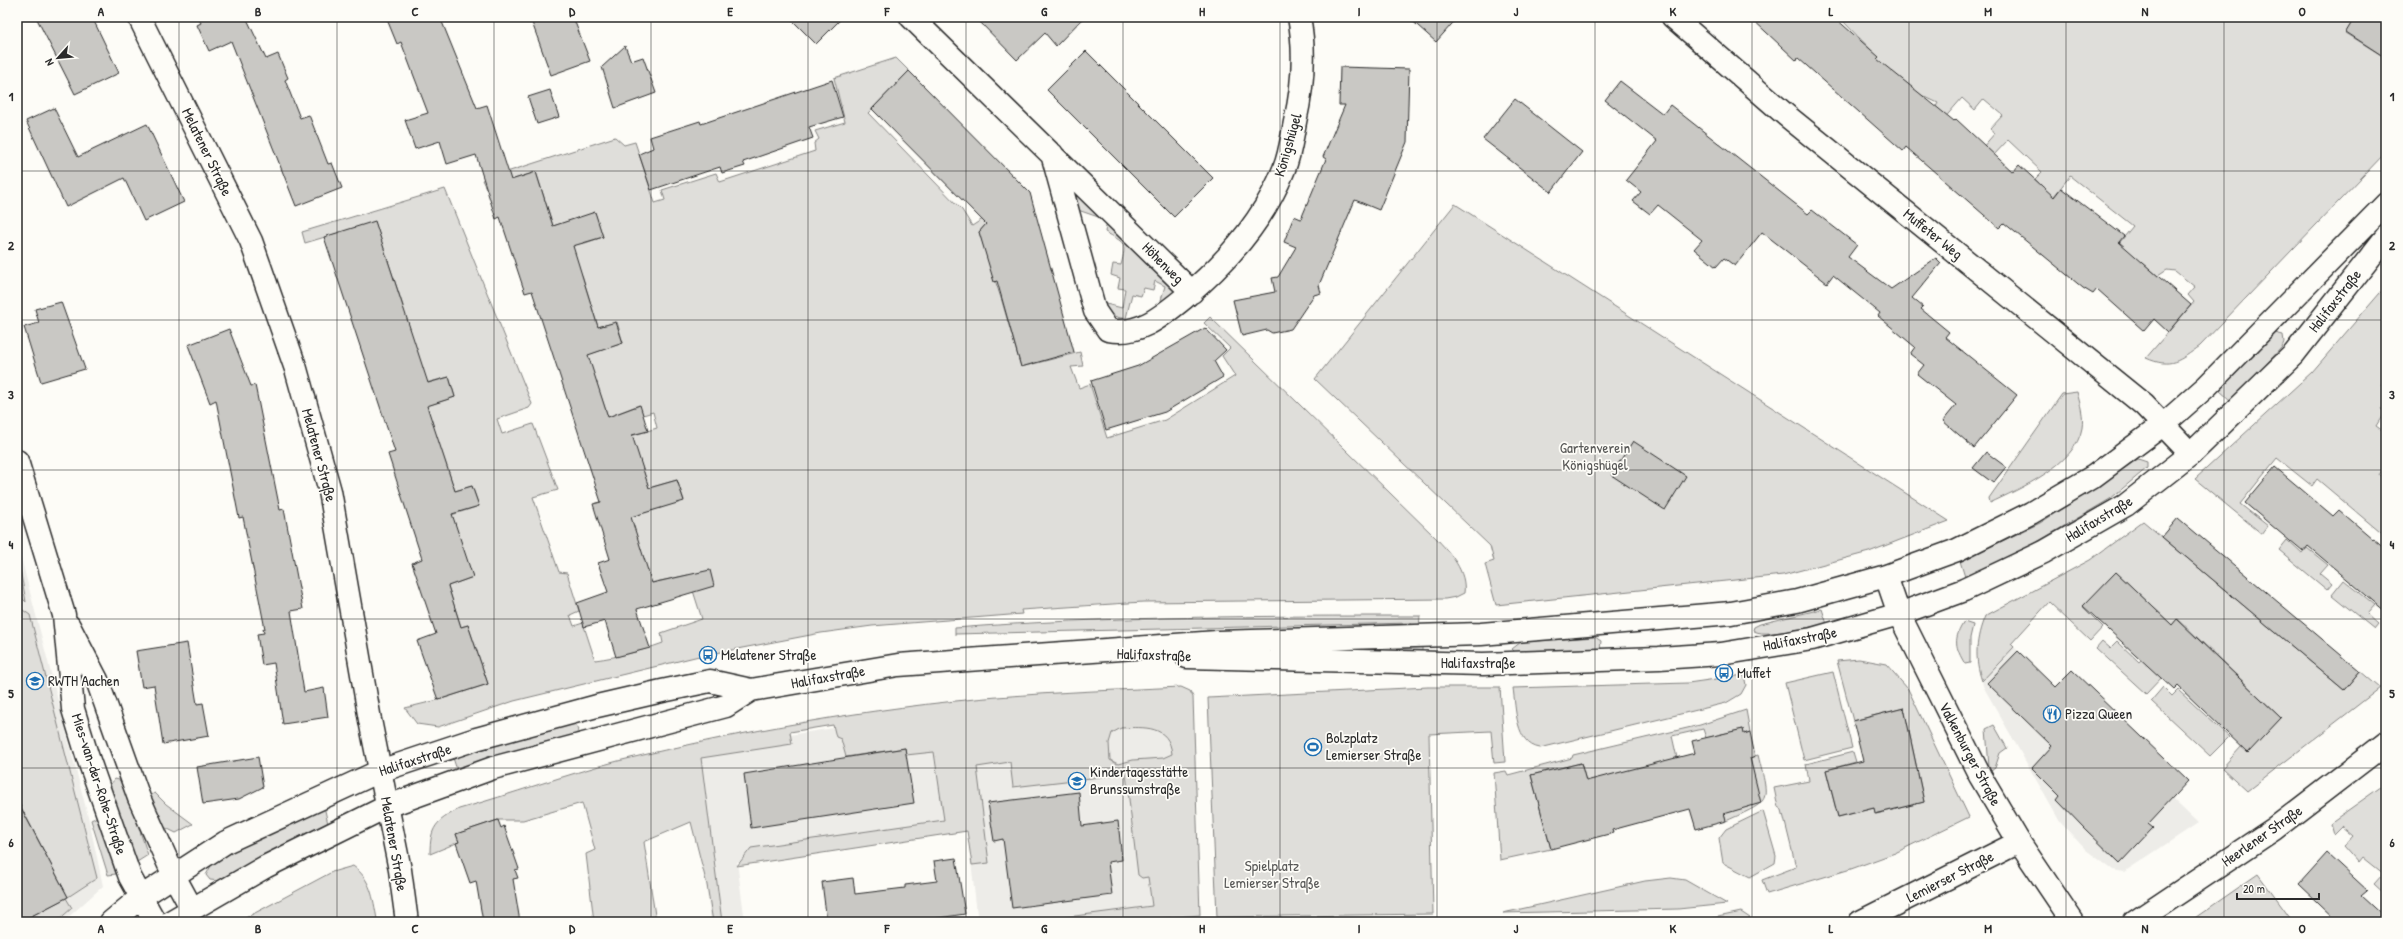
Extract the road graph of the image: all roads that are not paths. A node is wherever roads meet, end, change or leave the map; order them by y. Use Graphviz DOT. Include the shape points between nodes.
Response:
graph roads {
  1 [pos="139,17"];
  2 [pos="911,17"];
  3 [pos="1299,17"];
  4 [pos="1673,17"];
  5 [pos="1052,154"];
  6 [pos="2386,204"];
  7 [pos="2386,237"];
  8 [pos="1192,292"];
  9 [pos="2164,424"];
  10 [pos="2191,454"];
  11 [pos="17,461"];
  12 [pos="1886,576"];
  13 [pos="1899,614"];
  14 [pos="64,615"];
  15 [pos="1072,652"];
  16 [pos="751,690"];
  17 [pos="2386,743"];
  18 [pos="380,771"];
  19 [pos="388,806"];
  20 [pos="2019,842"];
  21 [pos="174,876"];
  22 [pos="141,897"];
  23 [pos="192,909"];
  24 [pos="111,922"];
  25 [pos="156,922"];
  26 [pos="170,922"];
  27 [pos="407,922"];
  28 [pos="1860,922"];
  29 [pos="2073,922"];
  30 [pos="2134,922"];
  1 -- 18 [label="main road, Melatener Straße" via="251,241 296,369 330,491"];
  2 -- 5 [label="main road, Höhenweg"];
  3 -- 8 [label="main road, Königshügel" via="1304,69 1284,169 1262,213 1234,252"];
  4 -- 9 [label="main road, Muffeter Weg" via="1787,116"];
  5 -- 8 [label="main road, Höhenweg"];
  5 -- 8 [label="main road, Höhenweg" via="1095,311 1108,330 1122,333 1150,323"];
  6 -- 9 [label="main road, Halifaxstraße" via="2207,386"];
  7 -- 10 [label="main road, Halifaxstraße" via="2294,354"];
  9 -- 10 [label="main road, Muffeter Weg"];
  9 -- 12 [label="main road, Halifaxstraße" via="2094,476 2032,513 1957,550"];
  10 -- 13 [label="main road, Halifaxstraße" via="2126,505 2044,552 1964,590"];
  11 -- 14 [label="main road, Mies-van-der-Rohe-Straße"];
  12 -- 13 [label="main road, Valkenburger Straße"];
  12 -- 15 [label="main road, Halifaxstraße" via="1797,601 1731,613 1481,634 1218,642"];
  13 -- 15 [label="main road, Halifaxstraße" via="1812,639 1721,654 1659,658 1483,664 1311,661"];
  13 -- 20 [label="main road, Valkenburger Straße" via="1980,776"];
  14 -- 21 [label="main road, Mies-van-der-Rohe-Straße" via="97,680 139,798"];
  14 -- 22 [label="main road, Mies-van-der-Rohe-Straße" via="73,709 116,843"];
  15 -- 16 [label="main road, Halifaxstraße" via="898,665"];
  16 -- 18 [label="main road, Halifaxstraße" via="710,681 662,691 476,739"];
  16 -- 19 [label="main road, Halifaxstraße" via="726,706 493,768"];
  17 -- 30 [label="main road, Heerlener Straße" via="2274,829"];
  18 -- 19 [label="main road, Melatener Straße"];
  18 -- 21 [label="main road, Halifaxstraße" via="226,842"];
  19 -- 23 [label="main road, Halifaxstraße" via="265,866"];
  19 -- 27 [label="main road, Melatener Straße"];
  20 -- 28 [label="main road, Lemierser Straße"];
  20 -- 29 [label="main road, Valkenburger Straße"];
  21 -- 22 [label="main road, Halifaxstraße"];
  21 -- 23 [label="main road, Mies-van-der-Rohe-Straße"];
  22 -- 24 [label="main road, Halifaxstraße"];
  22 -- 25 [label="main road, Mies-van-der-Rohe-Straße"];
  23 -- 26 [label="main road, Halifaxstraße"];
}
